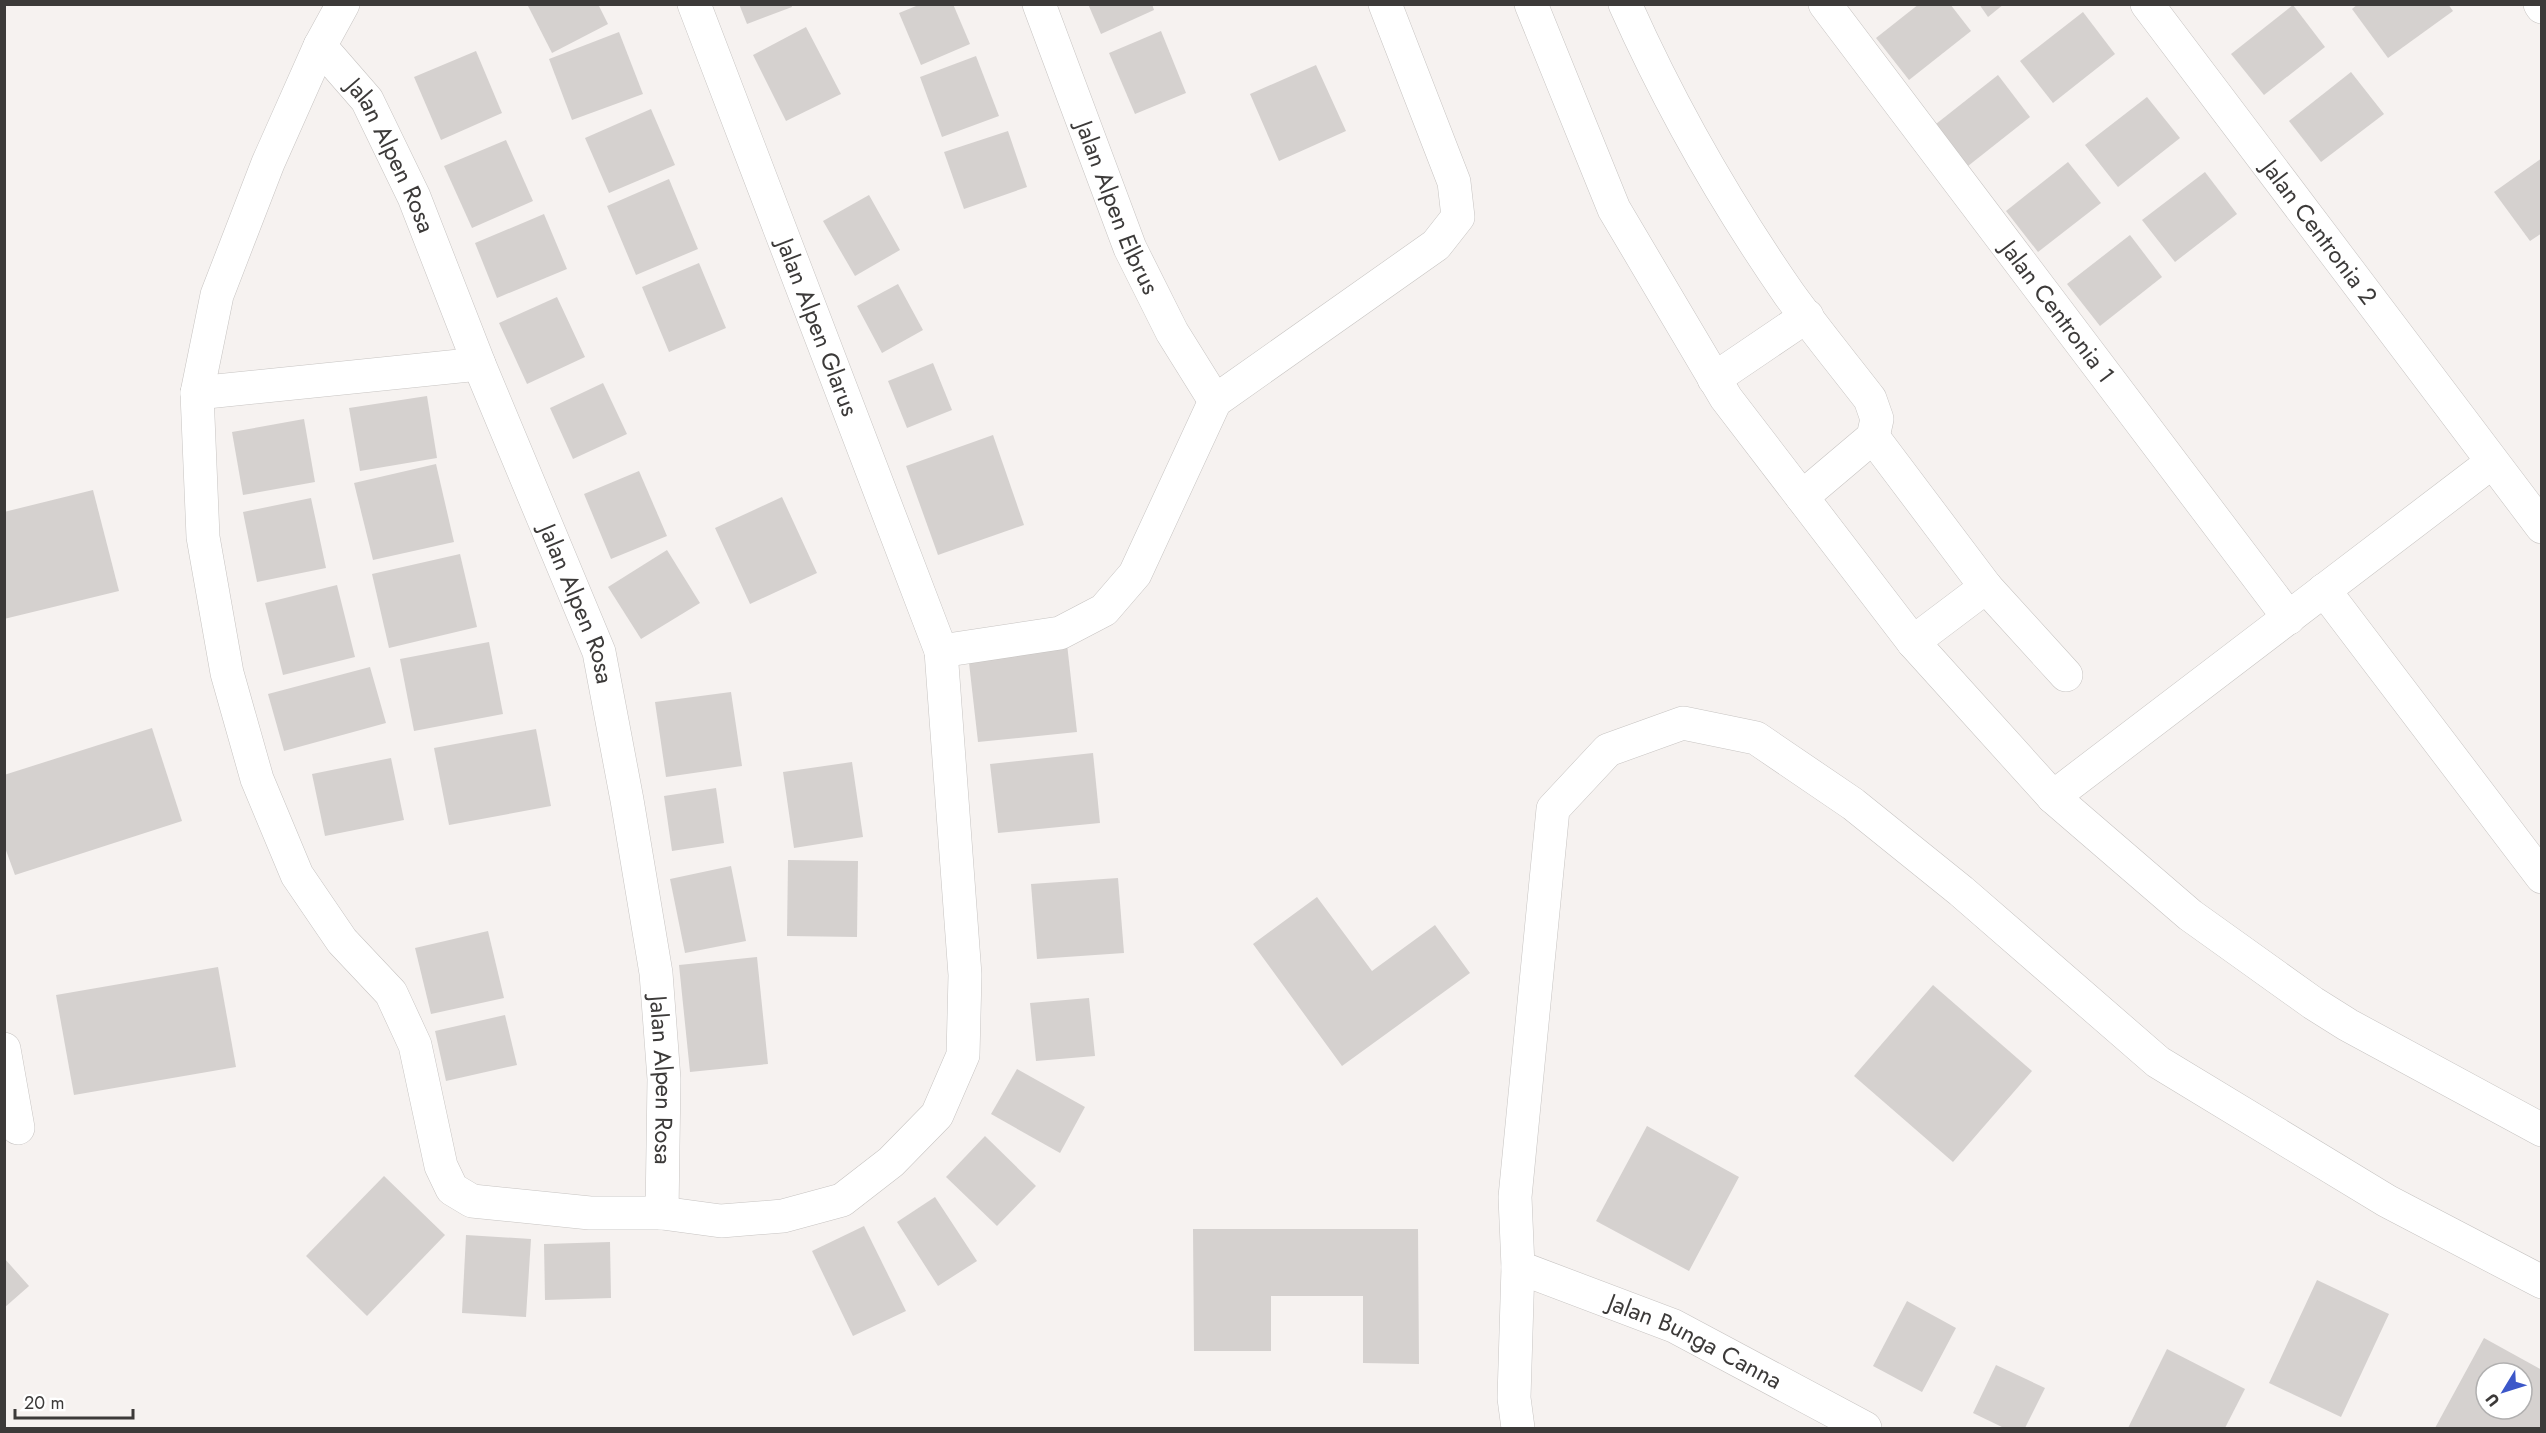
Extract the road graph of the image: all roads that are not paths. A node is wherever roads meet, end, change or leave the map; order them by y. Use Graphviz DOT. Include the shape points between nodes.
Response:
graph roads {
  1 [pos="344,4"];
  2 [pos="694,4"];
  3 [pos="1039,4"];
  4 [pos="1385,4"];
  5 [pos="1531,4"];
  6 [pos="1624,4"];
  7 [pos="1825,4"];
  8 [pos="2147,4"];
  9 [pos="320,46"];
  10 [pos="1807,316"];
  11 [pos="478,364"];
  12 [pos="1714,379"];
  13 [pos="197,393"];
  14 [pos="1215,401"];
  15 [pos="1873,437"];
  16 [pos="2491,463"];
  17 [pos="1802,497"];
  18 [pos="2541,527"];
  19 [pos="1986,587"];
  20 [pos="2324,590"];
  21 [pos="2289,618"];
  22 [pos="1913,642"];
  23 [pos="941,651"];
  24 [pos="2066,675"];
  25 [pos="2052,797"];
  26 [pos="2541,877"];
  27 [pos="4,1049"];
  28 [pos="18,1128"];
  29 [pos="2541,1130"];
  30 [pos="662,1213"];
  31 [pos="1518,1267"];
  32 [pos="2541,1282"];
  33 [pos="1518,1428"];
  34 [pos="1865,1428"];
  1 -- 9 [label="street, Jalan Alpen Glarus"];
  2 -- 23 [label="street, Jalan Alpen Glarus"];
  3 -- 14 [label="street, Jalan Alpen Elbrus" via="1130,248 1173,332"];
  4 -- 14 [label="street" via="1454,182 1458,217 1436,245"];
  5 -- 12 [label="street" via="1614,209"];
  6 -- 10 [label="street" via="1649,60 1715,178"];
  7 -- 21 [label="street, Jalan Centronia 1"];
  8 -- 16 [label="street, Jalan Centronia 2"];
  9 -- 11 [label="street, Jalan Alpen Rosa" via="367,100 414,197"];
  9 -- 13 [label="street, Jalan Alpen Glarus" via="268,163 217,295"];
  10 -- 12 [label="street"];
  10 -- 15 [label="street" via="1870,399 1877,419"];
  11 -- 13 [label="street"];
  11 -- 30 [label="street, Jalan Alpen Rosa" via="599,652 657,973 664,1079"];
  12 -- 17 [label="street"];
  13 -- 30 [label="street, Jalan Alpen Glarus" via="203,537 227,673 257,779 297,874 342,941 391,993 415,1045 441,1166 452,1189 472,1201 590,1213"];
  14 -- 23 [label="street" via="1135,573 1104,610 1060,633"];
  15 -- 17 [label="street"];
  15 -- 19 [label="street"];
  16 -- 18 [label="street, Jalan Centronia 2"];
  16 -- 20 [label="street"];
  17 -- 22 [label="street"];
  19 -- 22 [label="street"];
  19 -- 24 [label="street"];
  20 -- 21 [label="street"];
  20 -- 26 [label="street"];
  21 -- 25 [label="street"];
  22 -- 25 [label="street"];
  23 -- 30 [label="street, Jalan Alpen Glarus" via="965,975 963,1055 937,1115 891,1162 842,1200 783,1216 721,1221"];
  25 -- 29 [label="street" via="2190,915 2313,1003"];
  27 -- 28 [label="street"];
  31 -- 32 [label="street" via="1515,1197 1553,809 1608,750 1683,723 1756,738 1853,804 1961,891 2158,1062 2387,1201"];
  31 -- 33 [label="street" via="1514,1398"];
  31 -- 34 [label="street, Jalan Bunga Canna" via="1674,1326"];
}
